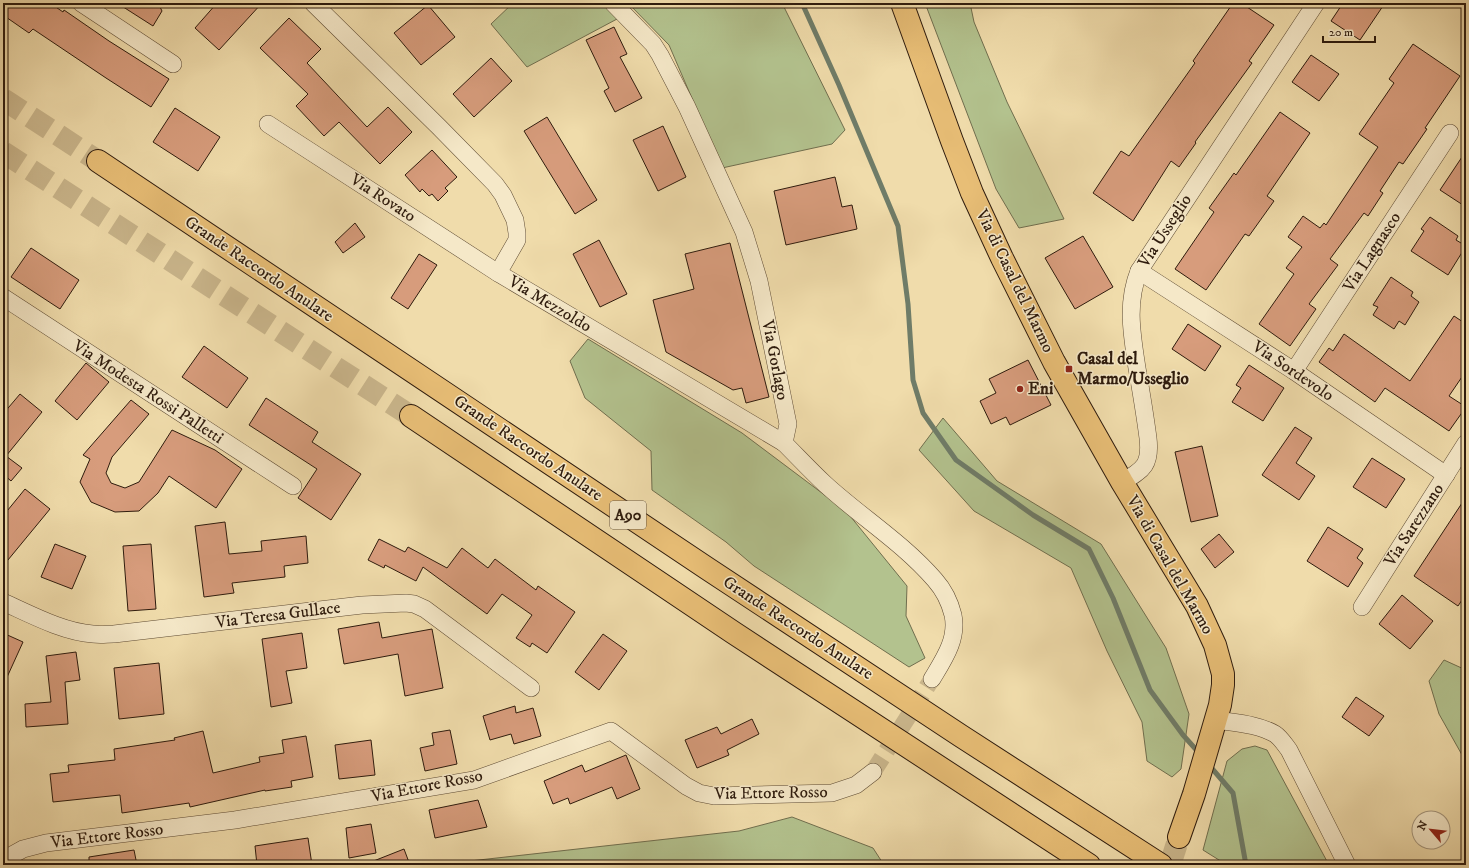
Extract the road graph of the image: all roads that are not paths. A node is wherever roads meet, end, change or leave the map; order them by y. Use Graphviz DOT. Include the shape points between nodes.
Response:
graph roads {
  1 [pos="81,3"];
  2 [pos="313,3"];
  3 [pos="614,3"];
  4 [pos="902,3"];
  5 [pos="1316,3"];
  6 [pos="172,64"];
  7 [pos="268,124"];
  8 [pos="1450,133"];
  9 [pos="98,161"];
  10 [pos="1139,271"];
  11 [pos="498,273"];
  12 [pos="3,297"];
  13 [pos="1294,371"];
  14 [pos="411,416"];
  15 [pos="784,443"];
  16 [pos="1466,443"];
  17 [pos="1446,475"];
  18 [pos="1122,482"];
  19 [pos="293,486"];
  20 [pos="3,602"];
  21 [pos="1362,607"];
  22 [pos="932,680"];
  23 [pos="531,688"];
  24 [pos="1215,726"];
  25 [pos="873,772"];
  26 [pos="1180,837"];
  27 [pos="3,860"];
  28 [pos="1089,865"];
  29 [pos="1161,865"];
  30 [pos="1347,865"];
  1 -- 6 [label="street"];
  2 -- 11 [label="street, Via Mezzoldo" via="440,127 503,195 515,220 517,240"];
  3 -- 15 [label="street, Via Gorlago" via="653,44 660,55 687,106 744,232 759,281 788,424"];
  4 -- 18 [label="main road, Via di Casal del Marmo" via="972,193 1054,362"];
  5 -- 10 [label="street, Via Usseglio"];
  7 -- 11 [label="street, Via Rovato"];
  8 -- 13 [label="street, Via Lagnasco"];
  9 -- 29 [label="main road, Grande Raccordo Anulare / A90" via="708,569"];
  10 -- 13 [label="street, Via Sordevolo"];
  10 -- 18 [label="street, Via Usseglio" via="1130,311 1149,455 1139,472"];
  11 -- 15 [label="street, Via Mezzoldo"];
  12 -- 19 [label="street, Via Modesta Rossi Palletti"];
  13 -- 17 [label="street, Via Sordevolo"];
  14 -- 28 [label="main road, A90" via="759,650"];
  15 -- 22 [label="street" via="825,484 908,553 941,588 953,616 954,634 948,653"];
  16 -- 17 [label="street, Via Sarezzano"];
  17 -- 21 [label="street, Via Sarezzano"];
  18 -- 24 [label="main road, Via di Casal del Marmo" via="1197,606 1216,644 1223,685"];
  20 -- 23 [label="street, Via Teresa Gullace" via="42,620 74,631 93,634 114,634 362,605 414,604 425,609"];
  24 -- 26 [label="main road, Via di Casal del Marmo"];
  24 -- 30 [label="street" via="1248,724 1276,734 1289,750"];
  25 -- 27 [label="street, Via Ettore Rosso" via="856,786 832,793 714,796 699,793 686,786 611,731 474,780 235,820 46,844 23,849"];
}
